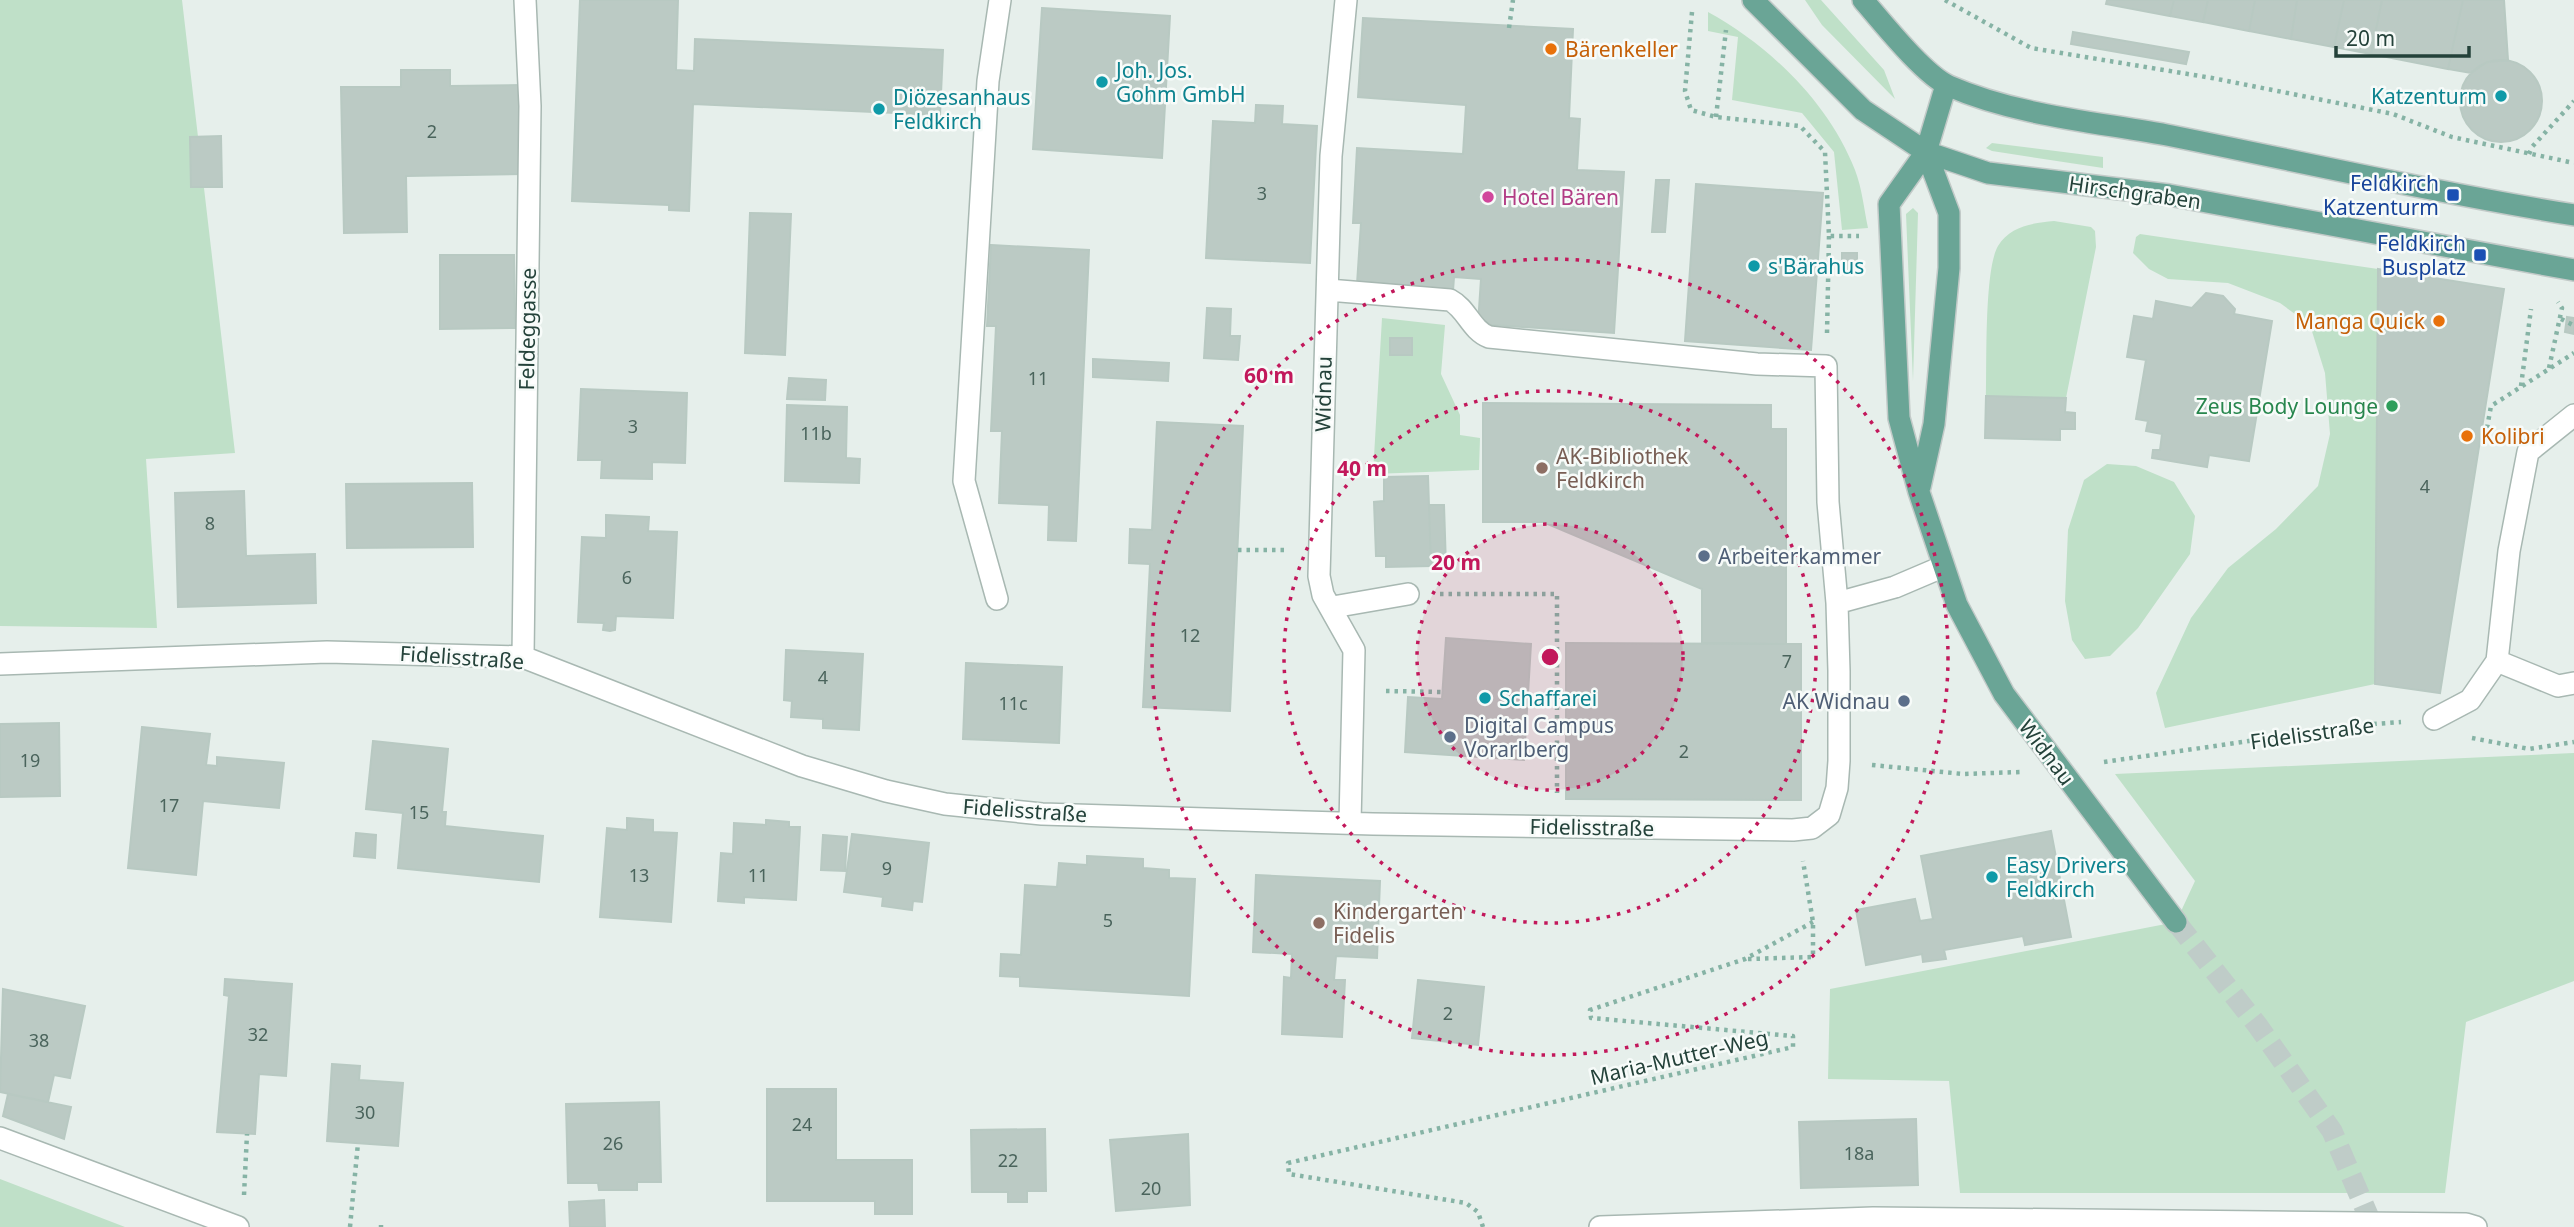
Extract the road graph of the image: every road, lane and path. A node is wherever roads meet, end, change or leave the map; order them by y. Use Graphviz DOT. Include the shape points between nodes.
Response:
graph roads {
  1 [pos="525,0"];
  2 [pos="1000,0"];
  3 [pos="1346,0"];
  4 [pos="1513,0"];
  5 [pos="1753,0"];
  6 [pos="1863,0"];
  7 [pos="1945,0"];
  8 [pos="1692,12"];
  9 [pos="1509,28"];
  10 [pos="1726,30"];
  11 [pos="1946,85"];
  12 [pos="2574,101"];
  13 [pos="1716,117"];
  14 [pos="1926,152"];
  15 [pos="2529,154"];
  16 [pos="2574,163"];
  17 [pos="2574,215"];
  18 [pos="1829,236"];
  19 [pos="1871,236"];
  20 [pos="2574,270"];
  21 [pos="1328,290"];
  22 [pos="2553,294"];
  23 [pos="2531,309"];
  24 [pos="2561,319"];
  25 [pos="2573,326"];
  26 [pos="2574,354"];
  27 [pos="1826,366"];
  28 [pos="2549,369"];
  29 [pos="2521,387"];
  30 [pos="2574,415"];
  31 [pos="2487,428"];
  32 [pos="1919,492"];
  33 [pos="1238,550"];
  34 [pos="1319,551"];
  35 [pos="1942,567"];
  36 [pos="1408,594"];
  37 [pos="997,599"];
  38 [pos="1837,603"];
  39 [pos="1333,607"];
  40 [pos="523,657"];
  41 [pos="2497,661"];
  42 [pos="0,664"];
  43 [pos="2574,683"];
  44 [pos="1353,690"];
  45 [pos="1442,692"];
  46 [pos="2434,719"];
  47 [pos="2574,742"];
  48 [pos="1839,761"];
  49 [pos="2104,762"];
  50 [pos="2024,772"];
  51 [pos="1350,823"];
  52 [pos="1557,826"];
  53 [pos="1793,830"];
  54 [pos="1813,922"];
  55 [pos="2176,922"];
  56 [pos="1745,959"];
  57 [pos="247,1134"];
  58 [pos="0,1138"];
  59 [pos="358,1143"];
  60 [pos="243,1200"];
  61 [pos="238,1227"];
  62 [pos="350,1227"];
  63 [pos="1483,1227"];
  64 [pos="1600,1227"];
  65 [pos="2476,1227"];
  1 -- 40 [label="street, Feldeggasse" via="530,106"];
  2 -- 37 [label="street" via="988,81 964,481"];
  3 -- 21 [label="street, Widnau" via="1331,156"];
  4 -- 9 [label="path"];
  5 -- 14 [label="main road, Hirschgraben" via="1863,110"];
  6 -- 11 [label="main road"];
  7 -- 15 [label="path" via="2031,48 2393,114 2452,137"];
  8 -- 13 [label="path" via="1685,91 1691,110"];
  10 -- 13 [label="path"];
  11 -- 14 [label="main road, Widnau"];
  11 -- 17 [label="main road" via="2018,108"];
  12 -- 15 [label="path"];
  13 -- 18 [label="path" via="1800,126 1825,152"];
  14 -- 20 [label="main road, Hirschgraben" via="1988,173 2169,195"];
  14 -- 32 [label="main road, Widnau" via="1949,213 1949,268 1934,425"];
  14 -- 32 [label="main road, Widnau" via="1889,204 1899,418"];
  15 -- 16 [label="path"];
  18 -- 19 [label="path"];
  18 -- 27 [label="path"];
  21 -- 27 [label="street" via="1450,300 1489,337"];
  21 -- 34 [label="street, Widnau"];
  22 -- 24 [label="path" via="2562,308"];
  23 -- 29 [label="path"];
  24 -- 25 [label="path"];
  24 -- 28 [label="path"];
  26 -- 28 [label="path"];
  27 -- 38 [label="street" via="1828,502"];
  28 -- 29 [label="path"];
  29 -- 31 [label="path" via="2491,406"];
  30 -- 41 [label="street" via="2528,453 2509,551"];
  32 -- 35 [label="main road, Widnau"];
  33 -- 34 [label="path"];
  34 -- 39 [label="street, Widnau" via="1319,576"];
  35 -- 38 [label="street" via="1895,587"];
  35 -- 55 [label="main road, Widnau" via="2004,694"];
  36 -- 39 [label="street"];
  36 -- 52 [label="path" via="1557,594"];
  38 -- 48 [label="street"];
  39 -- 44 [label="street, Widnau" via="1354,650"];
  40 -- 42 [label="street, Fidelisstraße" via="327,652"];
  40 -- 51 [label="street, Fidelisstraße" via="802,766 945,804 1042,814"];
  41 -- 43 [label="street" via="2558,686"];
  41 -- 46 [label="street" via="2470,700"];
  44 -- 45 [label="path"];
  44 -- 51 [label="street, Widnau"];
  46 -- 47 [label="path" via="2483,742 2529,749"];
  46 -- 49 [label="path, Fidelisstraße" via="2360,725"];
  48 -- 50 [label="path" via="1963,774"];
  48 -- 53 [label="street, Fidelisstraße" via="1829,815 1812,828"];
  51 -- 52 [label="street, Fidelisstraße"];
  52 -- 53 [label="street, Fidelisstraße"];
  53 -- 54 [label="path" via="1805,866"];
  54 -- 56 [label="path, Maria-Mutter-Weg"];
  54 -- 56 [label="path" via="1813,957"];
  56 -- 63 [label="path, Maria-Mutter-Weg" via="1590,1010 1591,1018 1793,1036 1793,1047 1288,1163 1289,1174 1466,1203 1478,1212"];
  57 -- 60 [label="path"];
  58 -- 61 [label="street"];
  59 -- 62 [label="path"];
  64 -- 65 [label="street" via="1886,1218"];
}
